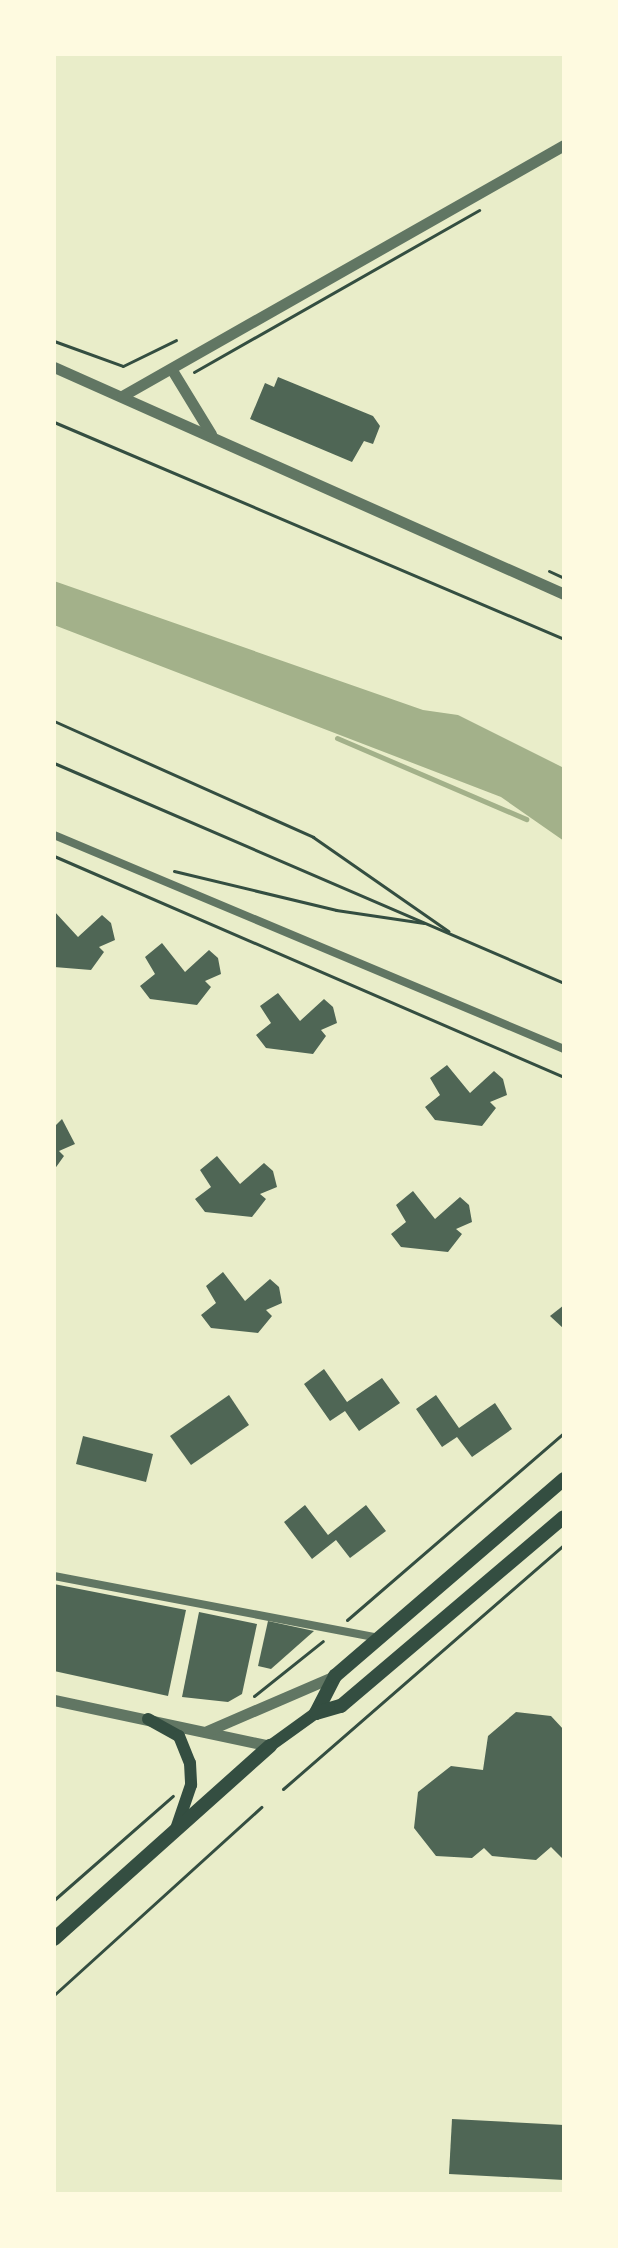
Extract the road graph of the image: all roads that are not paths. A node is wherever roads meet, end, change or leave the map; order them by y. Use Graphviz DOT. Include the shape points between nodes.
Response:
graph roads {
  1 [pos="564,145"];
  2 [pos="54,367"];
  3 [pos="172,370"];
  4 [pos="122,396"];
  5 [pos="211,434"];
  6 [pos="564,594"];
  7 [pos="54,835"];
  8 [pos="564,1049"];
  9 [pos="564,1479"];
  10 [pos="564,1517"];
  11 [pos="54,1576"];
  12 [pos="383,1638"];
  13 [pos="335,1676"];
  14 [pos="54,1700"];
  15 [pos="316,1713"];
  16 [pos="148,1719"];
  17 [pos="205,1731"];
  18 [pos="270,1746"];
  19 [pos="175,1832"];
  20 [pos="54,1939"];
  1 -- 3 [label="street"];
  2 -- 4 [label="street"];
  3 -- 4 [label="street"];
  3 -- 5 [label="street"];
  4 -- 5 [label="street"];
  5 -- 6 [label="street"];
  7 -- 8 [label="street"];
  9 -- 12 [label="main road"];
  10 -- 15 [label="main road" via="341,1706"];
  11 -- 12 [label="street"];
  12 -- 13 [label="main road"];
  13 -- 15 [label="main road"];
  13 -- 17 [label="street"];
  14 -- 16 [label="street"];
  15 -- 18 [label="main road"];
  16 -- 17 [label="street"];
  16 -- 19 [label="main road" via="179,1736 190,1763 191,1785"];
  17 -- 18 [label="street"];
  18 -- 19 [label="main road"];
  19 -- 20 [label="main road"];
}
